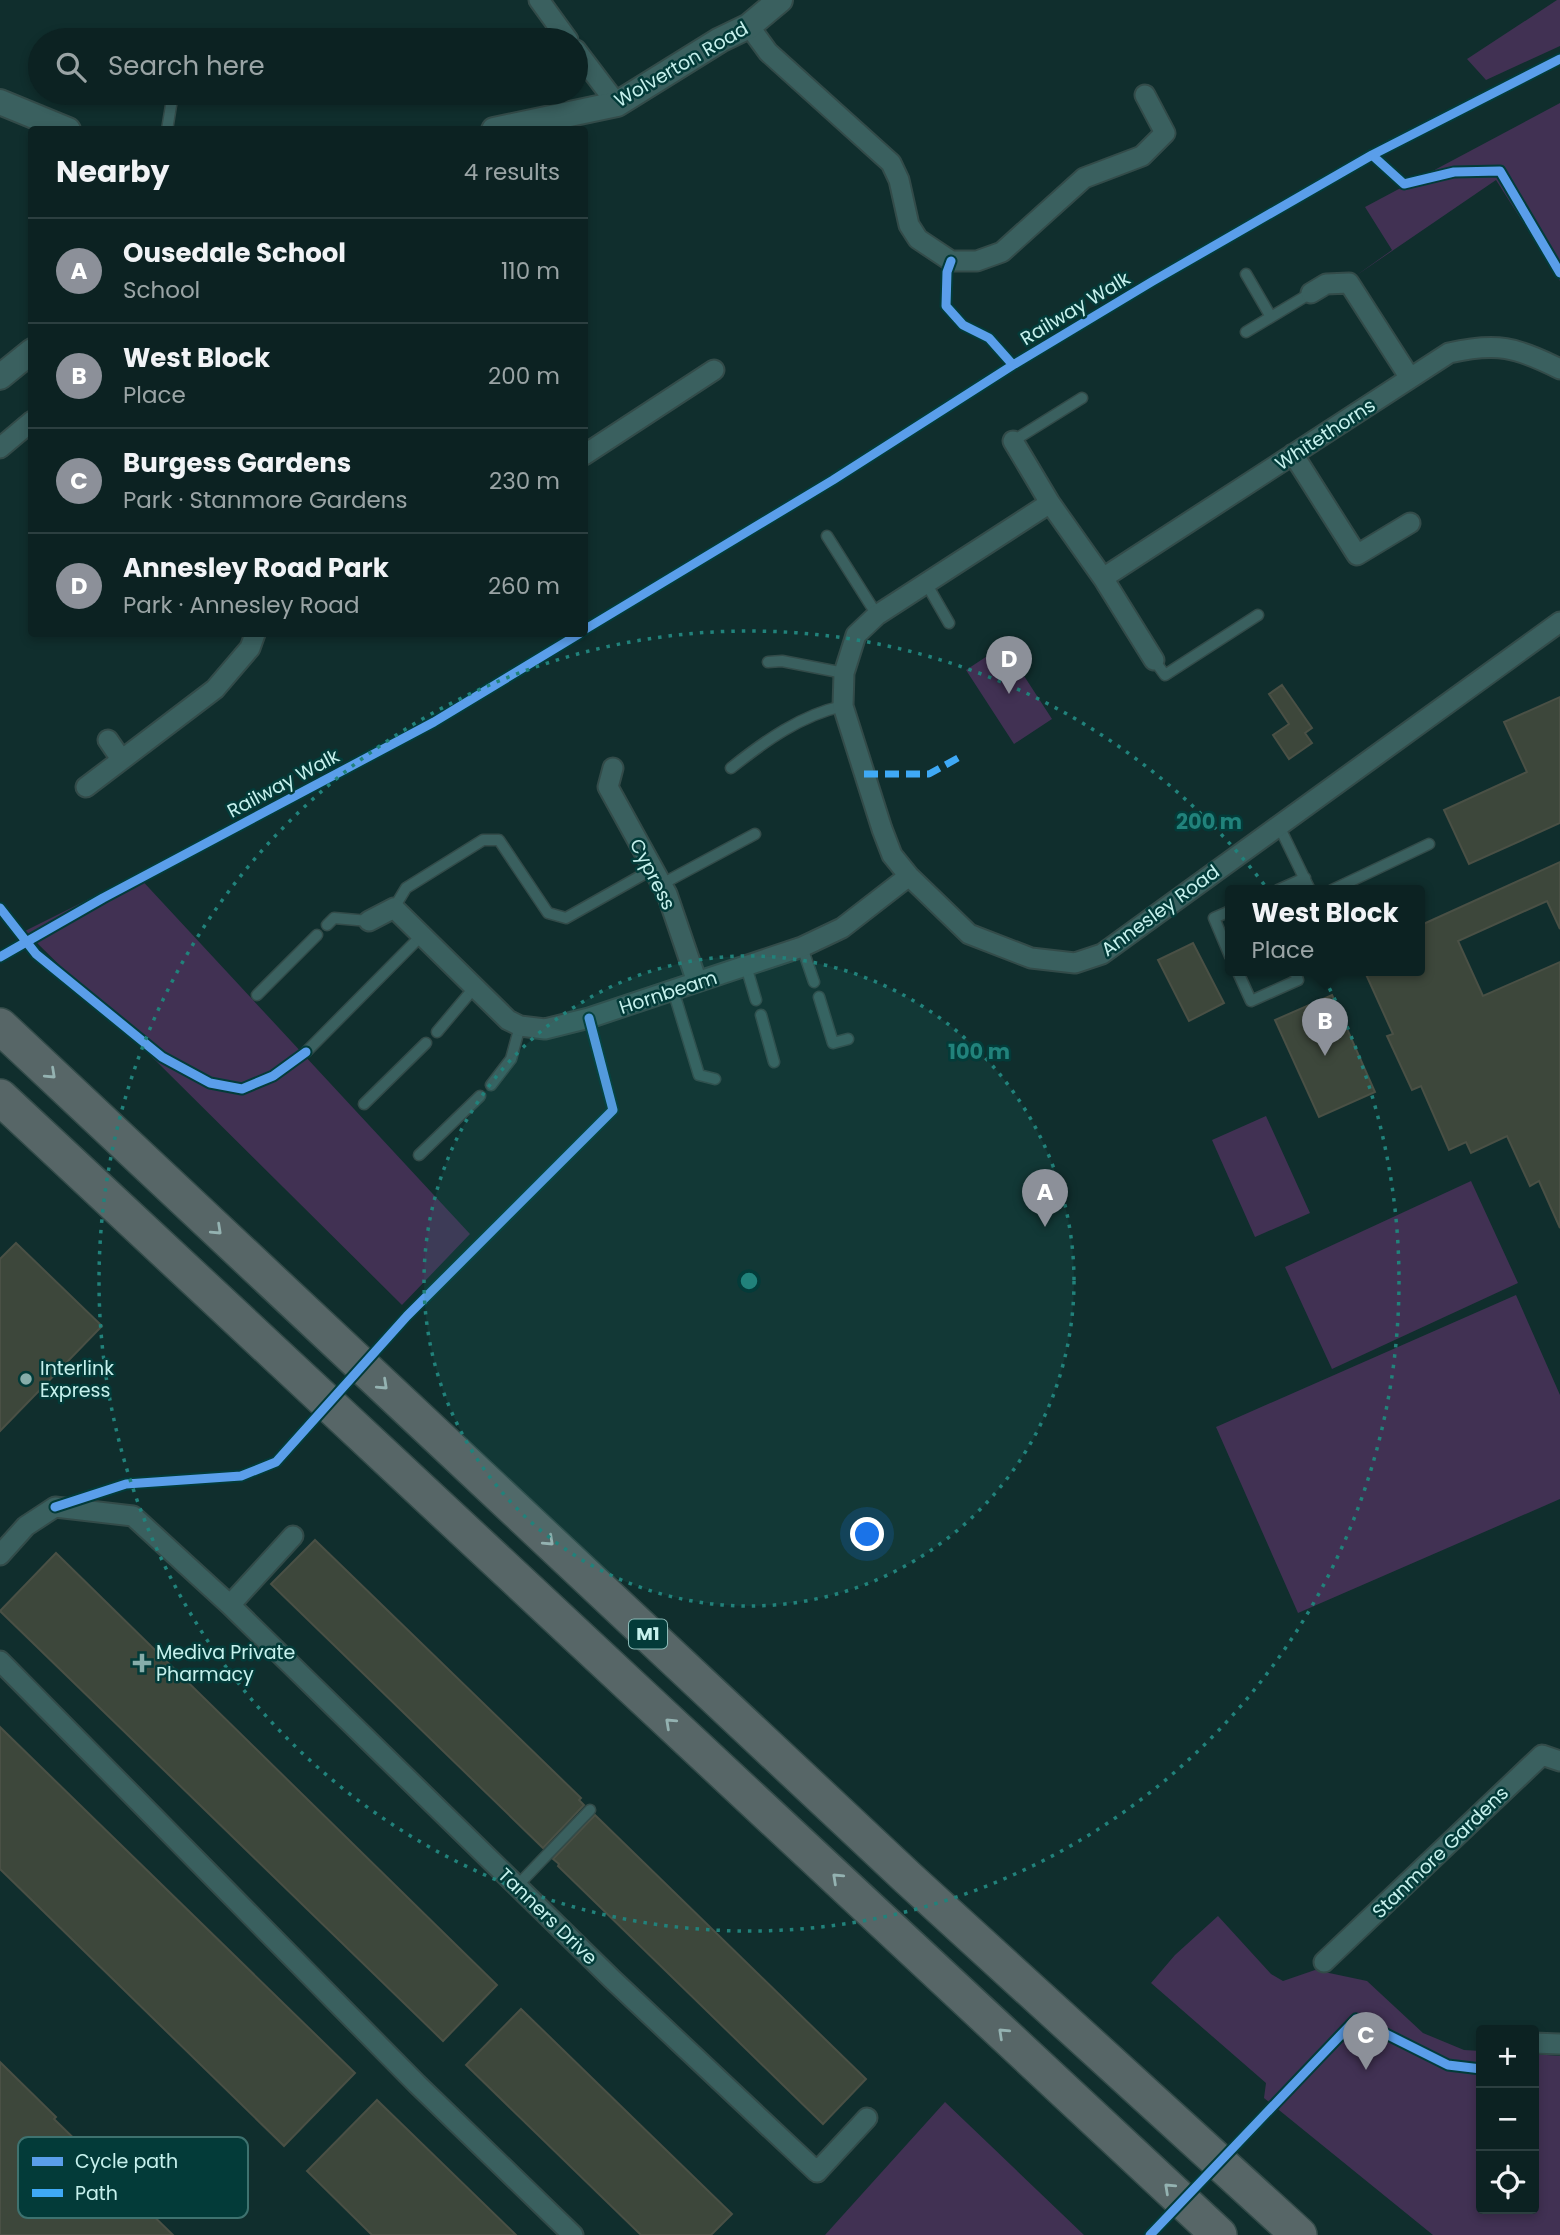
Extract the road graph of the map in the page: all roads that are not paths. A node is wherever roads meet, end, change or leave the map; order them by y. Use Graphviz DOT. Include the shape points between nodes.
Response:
graph roads {
  1 [pos="539,0"];
  2 [pos="780,0"];
  3 [pos="749,26"];
  4 [pos="559,28"];
  5 [pos="588,66"];
  6 [pos="1145,95"];
  7 [pos="0,102"];
  8 [pos="617,104"];
  9 [pos="171,105"];
  10 [pos="58,126"];
  11 [pos="168,126"];
  12 [pos="513,126"];
  13 [pos="1246,274"];
  14 [pos="1311,293"];
  15 [pos="1271,317"];
  16 [pos="1246,332"];
  17 [pos="28,354"];
  18 [pos="1560,369"];
  19 [pos="714,370"];
  20 [pos="0,377"];
  21 [pos="1410,378"];
  22 [pos="1082,398"];
  23 [pos="28,424"];
  24 [pos="1013,440"];
  25 [pos="0,449"];
  26 [pos="588,452"];
  27 [pos="1293,454"];
  28 [pos="1050,503"];
  29 [pos="1410,523"];
  30 [pos="827,536"];
  31 [pos="1103,578"];
  32 [pos="926,583"];
  33 [pos="877,615"];
  34 [pos="1258,615"];
  35 [pos="1560,622"];
  36 [pos="949,623"];
  37 [pos="254,637"];
  38 [pos="1154,660"];
  39 [pos="768,662"];
  40 [pos="844,673"];
  41 [pos="843,706"];
  42 [pos="108,740"];
  43 [pos="121,759"];
  44 [pos="613,768"];
  45 [pos="732,768"];
  46 [pos="86,787"];
  47 [pos="1279,826"];
  48 [pos="755,835"];
  49 [pos="1429,844"];
  50 [pos="909,876"];
  51 [pos="657,877"];
  52 [pos="1305,877"];
  53 [pos="1288,885"];
  54 [pos="1308,885"];
  55 [pos="1343,885"];
  56 [pos="394,908"];
  57 [pos="1225,913"];
  58 [pos="369,920"];
  59 [pos="327,925"];
  60 [pos="317,935"];
  61 [pos="421,936"];
  62 [pos="1225,944"];
  63 [pos="802,947"];
  64 [pos="746,966"];
  65 [pos="1240,976"];
  66 [pos="1296,976"];
  67 [pos="697,982"];
  68 [pos="814,982"];
  69 [pos="474,988"];
  70 [pos="673,990"];
  71 [pos="257,995"];
  72 [pos="819,997"];
  73 [pos="756,1000"];
  74 [pos="761,1015"];
  75 [pos="1,1026"];
  76 [pos="520,1026"];
  77 [pos="437,1032"];
  78 [pos="848,1039"];
  79 [pos="426,1043"];
  80 [pos="306,1052"];
  81 [pos="774,1062"];
  82 [pos="715,1079"];
  83 [pos="491,1085"];
  84 [pos="480,1096"];
  85 [pos="0,1097"];
  86 [pos="364,1104"];
  87 [pos="419,1155"];
  88 [pos="293,1536"];
  89 [pos="3,1546"];
  90 [pos="229,1605"];
  91 [pos="0,1661"];
  92 [pos="1560,1761"];
  93 [pos="590,1810"];
  94 [pos="517,1886"];
  95 [pos="1324,1962"];
  96 [pos="1539,2043"];
  97 [pos="1560,2044"];
  98 [pos="867,2118"];
  99 [pos="573,2235"];
  100 [pos="1219,2235"];
  101 [pos="1299,2235"];
  1 -- 4 [label="street"];
  2 -- 3 [label="street, Wolverton Road"];
  3 -- 6 [label="street" via="768,52 891,163 909,226 918,239 951,261 977,261 1002,252 1084,178 1142,156 1165,133"];
  3 -- 8 [label="street, Wolverton Road"];
  5 -- 8 [label="street"];
  7 -- 10 [label="street"];
  8 -- 12 [label="street, Wolverton Road"];
  9 -- 11 [label="lane"];
  13 -- 15 [label="lane"];
  14 -- 15 [label="lane"];
  14 -- 21 [label="street" via="1326,284 1349,283"];
  15 -- 16 [label="lane"];
  17 -- 20 [label="street"];
  18 -- 21 [label="street, Whitethorns" via="1510,348 1478,346 1449,353"];
  19 -- 26 [label="street"];
  21 -- 27 [label="street, Whitethorns"];
  22 -- 24 [label="lane"];
  23 -- 25 [label="street"];
  24 -- 28 [label="street"];
  27 -- 29 [label="street" via="1357,555"];
  27 -- 31 [label="street, Whitethorns"];
  28 -- 31 [label="street"];
  28 -- 32 [label="street, Annesley Road"];
  30 -- 33 [label="lane"];
  31 -- 38 [label="street"];
  32 -- 33 [label="street, Annesley Road"];
  32 -- 36 [label="lane"];
  33 -- 40 [label="street, Annesley Road" via="856,635"];
  34 -- 38 [label="lane" via="1165,676"];
  35 -- 47 [label="street, Annesley Road"];
  37 -- 43 [label="street" via="215,689"];
  39 -- 40 [label="lane"];
  40 -- 41 [label="street, Annesley Road"];
  41 -- 45 [label="lane" via="820,711 764,742"];
  41 -- 50 [label="street, Annesley Road" via="881,829 892,855"];
  42 -- 43 [label="street"];
  43 -- 46 [label="street"];
  44 -- 51 [label="street, Cypress" via="608,787"];
  47 -- 50 [label="street, Annesley Road" via="1102,954 1075,963 1031,958 969,934"];
  47 -- 52 [label="lane"];
  48 -- 51 [label="lane"];
  49 -- 55 [label="lane"];
  50 -- 63 [label="street, Hornbeam" via="842,928"];
  51 -- 56 [label="lane" via="566,918 548,913 499,839 483,840 406,888"];
  51 -- 67 [label="street, Cypress"];
  52 -- 53 [label="lane"];
  52 -- 54 [label="lane"];
  56 -- 58 [label="street"];
  56 -- 61 [label="street"];
  57 -- 62 [label="lane" via="1214,918"];
  58 -- 59 [label="lane" via="334,918"];
  60 -- 71 [label="lane"];
  61 -- 69 [label="street"];
  61 -- 80 [label="lane"];
  63 -- 64 [label="street, Hornbeam"];
  63 -- 68 [label="lane"];
  64 -- 67 [label="street, Hornbeam"];
  64 -- 73 [label="lane"];
  65 -- 66 [label="lane" via="1251,1001 1298,980"];
  67 -- 70 [label="street, Hornbeam"];
  69 -- 76 [label="street"];
  69 -- 77 [label="lane"];
  70 -- 76 [label="street, Hornbeam" via="545,1029"];
  70 -- 82 [label="lane" via="699,1075"];
  72 -- 78 [label="lane" via="833,1043"];
  74 -- 81 [label="lane"];
  75 -- 101 [label="highway, M1, one-way" via="908,1878"];
  76 -- 83 [label="lane" via="511,1059"];
  79 -- 86 [label="lane"];
  84 -- 87 [label="lane"];
  100 -- 85 [label="highway, M1, one-way"];
  88 -- 90 [label="street"];
  89 -- 90 [label="street, Tanners Drive" via="55,1507 133,1516"];
  90 -- 94 [label="street, Tanners Drive"];
  91 -- 99 [label="street" via="417,2084"];
  92 -- 95 [label="street, Stanmore Gardens" via="1542,1755"];
  93 -- 94 [label="lane"];
  94 -- 98 [label="street, Tanners Drive" via="817,2172"];
  96 -- 97 [label="street"];
}
